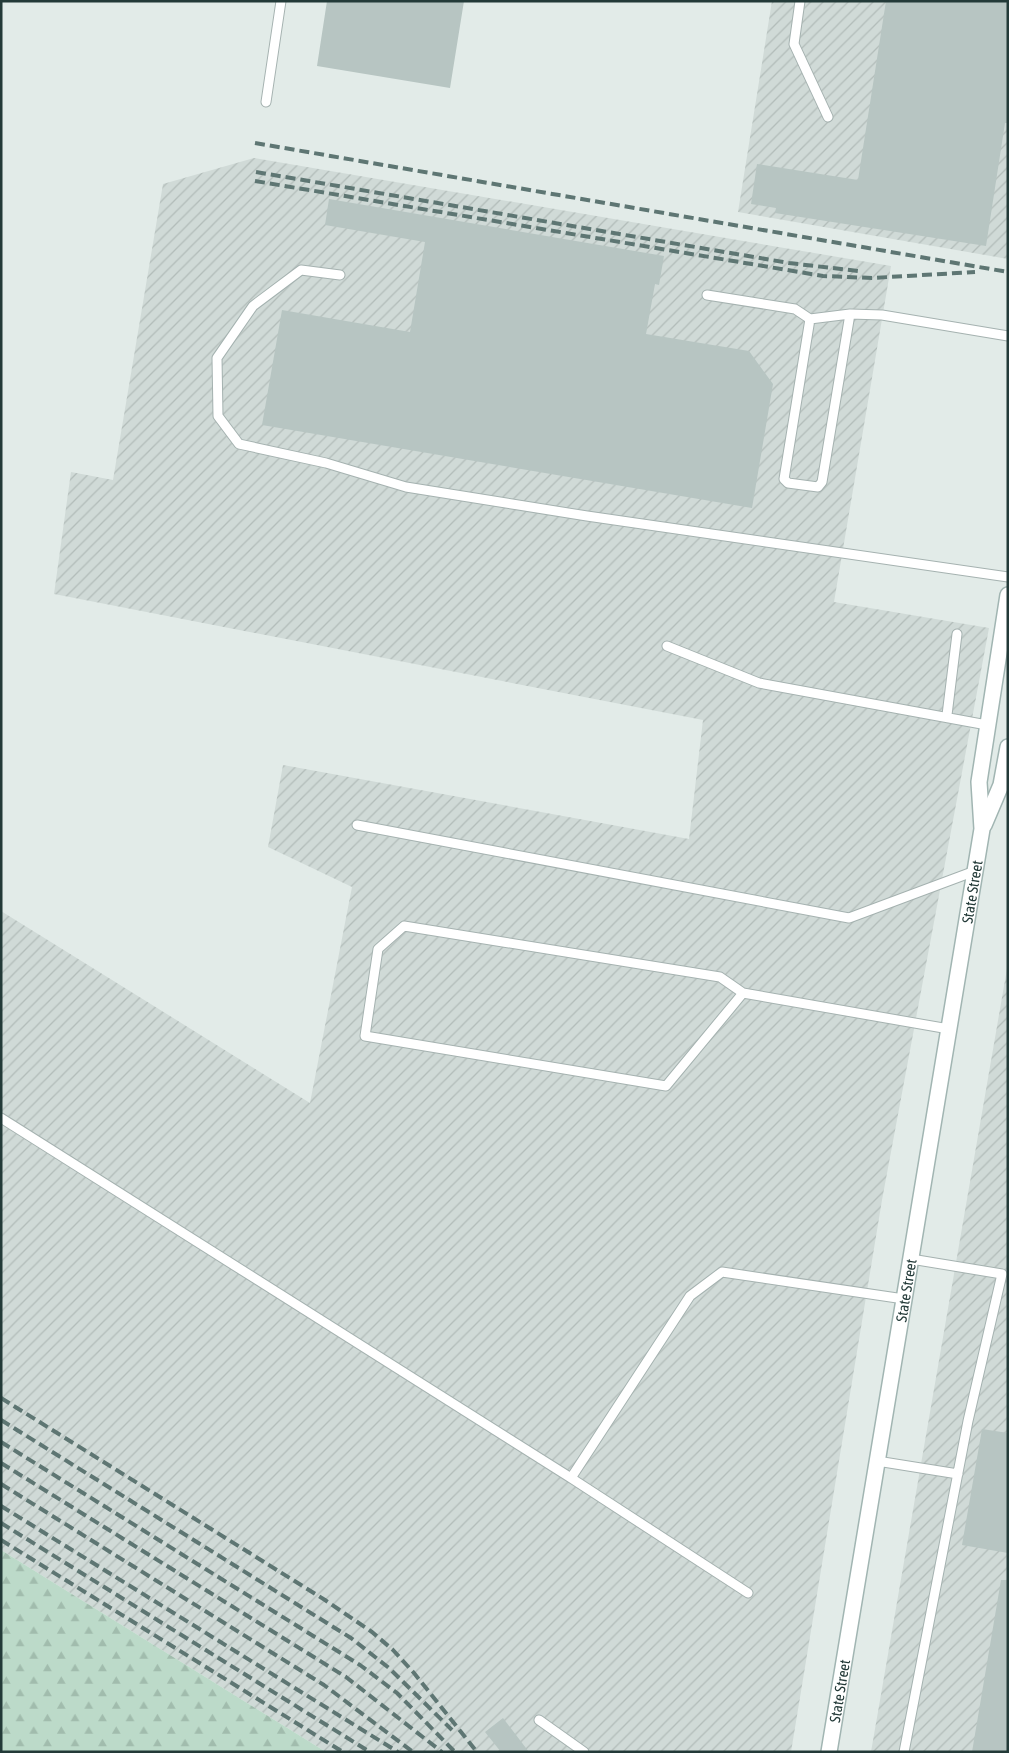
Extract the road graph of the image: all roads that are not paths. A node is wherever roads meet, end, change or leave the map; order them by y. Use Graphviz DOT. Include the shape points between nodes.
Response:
graph roads {
  1 [pos="282,1"];
  2 [pos="800,1"];
  3 [pos="266,102"];
  4 [pos="828,117"];
  5 [pos="340,275"];
  6 [pos="707,295"];
  7 [pos="850,314"];
  8 [pos="810,320"];
  9 [pos="1008,336"];
  10 [pos="1008,577"];
  11 [pos="1008,595"];
  12 [pos="957,634"];
  13 [pos="667,646"];
  14 [pos="949,718"];
  15 [pos="987,725"];
  16 [pos="1008,747"];
  17 [pos="357,825"];
  18 [pos="982,829"];
  19 [pos="975,871"];
  20 [pos="743,993"];
  21 [pos="949,1029"];
  22 [pos="1,1118"];
  23 [pos="911,1259"];
  24 [pos="904,1299"];
  25 [pos="877,1461"];
  26 [pos="958,1474"];
  27 [pos="571,1478"];
  28 [pos="748,1593"];
  29 [pos="539,1720"];
  30 [pos="584,1752"];
  31 [pos="829,1752"];
  32 [pos="904,1752"];
  1 -- 3 [label="lane"];
  2 -- 4 [label="lane" via="794,44"];
  5 -- 10 [label="lane" via="301,270 252,306 217,358 218,416 238,444 326,463 406,487"];
  6 -- 8 [label="lane" via="795,309"];
  7 -- 8 [label="lane"];
  7 -- 8 [label="lane" via="822,482 818,487 788,483 784,479"];
  7 -- 9 [label="lane" via="882,315"];
  11 -- 15 [label="street, State Street"];
  12 -- 14 [label="lane" via="946,709"];
  13 -- 14 [label="lane" via="759,684"];
  14 -- 15 [label="lane"];
  15 -- 18 [label="street, State Street" via="979,782"];
  16 -- 18 [label="street, State Street" via="1000,785"];
  17 -- 19 [label="lane" via="849,918"];
  18 -- 19 [label="street, State Street"];
  19 -- 21 [label="street, State Street"];
  20 -- 20 [label="lane" via="720,977 404,926 378,949 366,1036 666,1086"];
  20 -- 21 [label="lane"];
  21 -- 23 [label="street, State Street"];
  22 -- 27 [label="lane"];
  23 -- 24 [label="street, State Street"];
  23 -- 26 [label="lane" via="1002,1274"];
  24 -- 25 [label="street, State Street"];
  24 -- 27 [label="lane" via="722,1272 690,1296"];
  25 -- 26 [label="lane"];
  25 -- 31 [label="street, State Street"];
  26 -- 32 [label="lane"];
  27 -- 28 [label="lane"];
  29 -- 30 [label="lane"];
}
